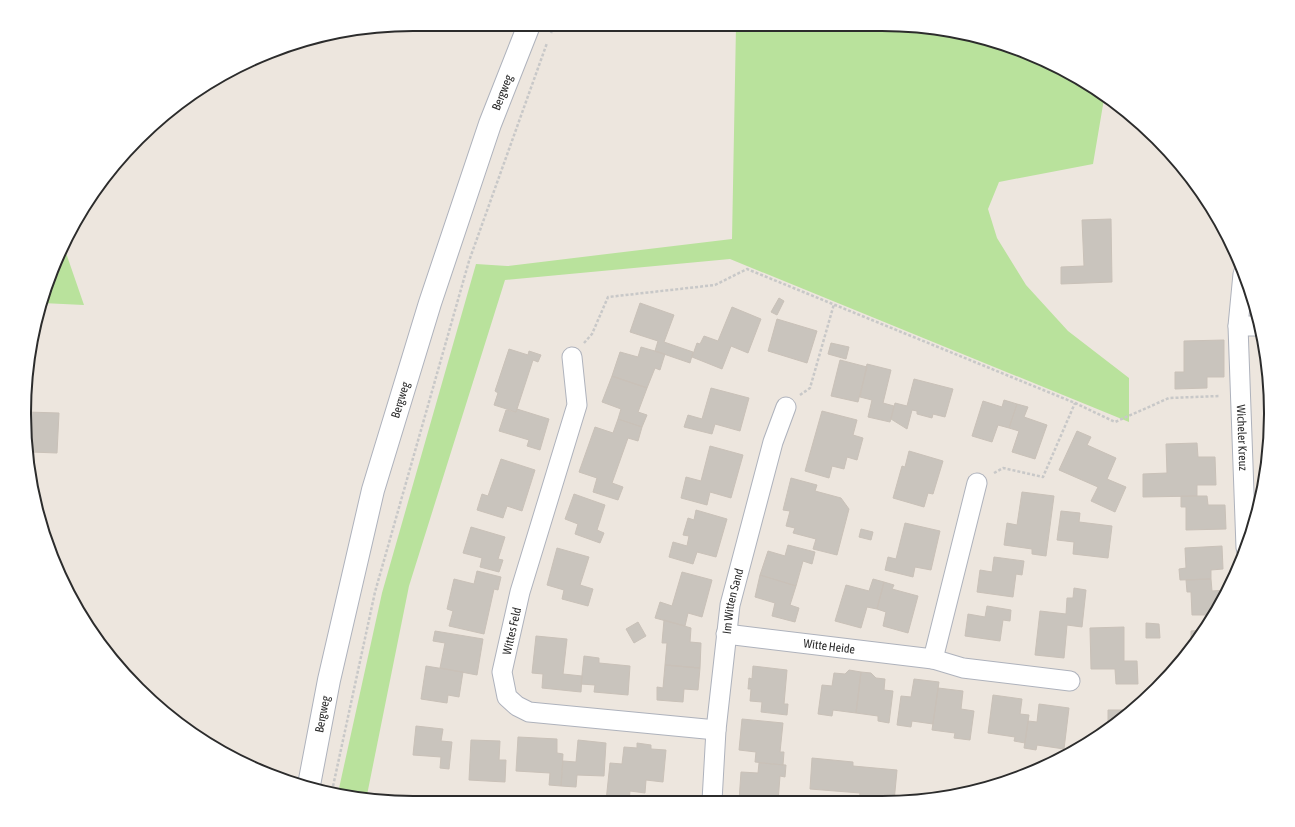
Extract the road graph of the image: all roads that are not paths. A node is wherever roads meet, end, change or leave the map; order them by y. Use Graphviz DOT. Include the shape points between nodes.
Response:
graph roads {
  1 [pos="527,31"];
  2 [pos="1242,285"];
  3 [pos="1238,326"];
  4 [pos="1254,326"];
  5 [pos="572,357"];
  6 [pos="786,407"];
  7 [pos="978,482"];
  8 [pos="1245,531"];
  9 [pos="726,634"];
  10 [pos="933,659"];
  11 [pos="1070,681"];
  12 [pos="716,730"];
  13 [pos="309,781"];
  14 [pos="712,796"];
  1 -- 13 [label="main road, Bergweg" via="490,124 430,302 372,490"];
  2 -- 3 [label="street, Wicheler Kreuz"];
  3 -- 4 [label="street"];
  3 -- 8 [label="street, Wicheler Kreuz"];
  5 -- 12 [label="street, Wittes Feld" via="577,405 520,592 502,672 507,697 529,712"];
  6 -- 9 [label="street, Im Witten Sand" via="773,442 734,591"];
  7 -- 10 [label="street"];
  9 -- 10 [label="street, Witte Heide"];
  9 -- 12 [label="street, Im Witten Sand"];
  10 -- 11 [label="street, Witte Heide" via="963,668"];
  12 -- 14 [label="street, Im Witten Sand"];
}
